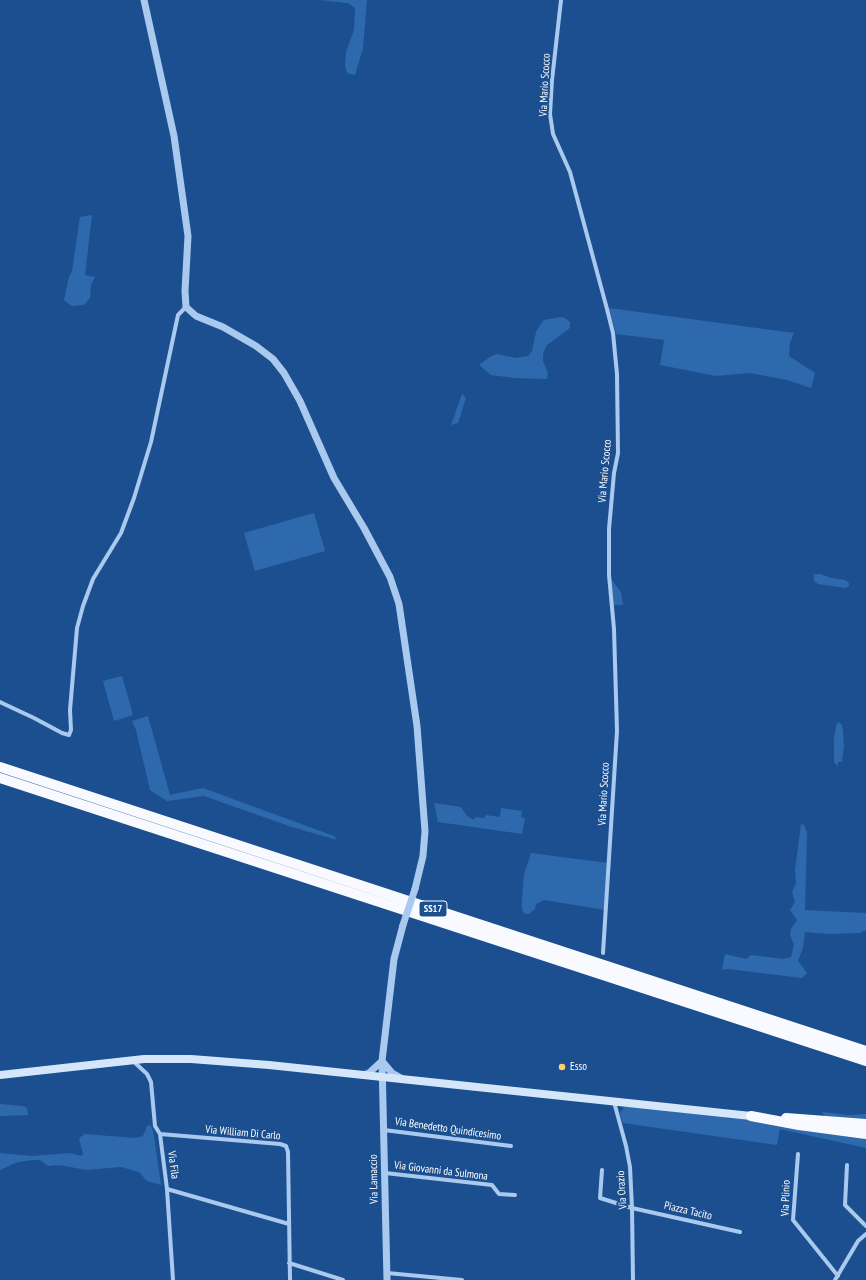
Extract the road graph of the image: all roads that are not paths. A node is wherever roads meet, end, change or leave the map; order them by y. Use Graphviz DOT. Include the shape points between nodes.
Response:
graph roads {
  1 [pos="144,0"];
  2 [pos="561,0"];
  3 [pos="186,307"];
  4 [pos="0,702"];
  5 [pos="0,767"];
  6 [pos="0,778"];
  7 [pos="603,953"];
  8 [pos="866,1051"];
  9 [pos="132,1061"];
  10 [pos="382,1061"];
  11 [pos="866,1061"];
  12 [pos="0,1075"];
  13 [pos="361,1075"];
  14 [pos="382,1077"];
  15 [pos="403,1080"];
  16 [pos="614,1101"];
  17 [pos="751,1116"];
  18 [pos="866,1124"];
  19 [pos="384,1130"];
  20 [pos="160,1134"];
  21 [pos="866,1134"];
  22 [pos="511,1146"];
  23 [pos="798,1154"];
  24 [pos="847,1165"];
  25 [pos="602,1170"];
  26 [pos="385,1173"];
  27 [pos="167,1189"];
  28 [pos="515,1195"];
  29 [pos="632,1208"];
  30 [pos="289,1224"];
  31 [pos="866,1226"];
  32 [pos="740,1232"];
  33 [pos="866,1234"];
  34 [pos="289,1263"];
  35 [pos="387,1276"];
  36 [pos="837,1278"];
  37 [pos="173,1280"];
  38 [pos="290,1280"];
  39 [pos="343,1280"];
  40 [pos="462,1280"];
  41 [pos="633,1280"];
  1 -- 3 [label="street" via="175,144 188,236"];
  2 -- 7 [label="street, Via Mario Scocco" via="550,114 553,134 570,172 609,315 617,374 618,453 609,529 609,576 614,629 617,731"];
  3 -- 4 [label="street" via="178,315 151,442 134,498 121,533 93,579 83,606 76,645 70,710 72,730 69,735 62,733"];
  3 -- 10 [label="street, Via Lamaccio, bridge" via="196,316 223,327 256,346 274,359 284,372 300,400 334,478 390,577 399,604 418,726 425,831 423,856 394,959"];
  5 -- 8 [label="highway, SS17"];
  6 -- 11 [label="highway, SS17"];
  9 -- 12 [label="main road"];
  9 -- 13 [label="main road" via="191,1059"];
  9 -- 20 [label="street, Via Fila" via="147,1074 155,1126"];
  10 -- 13 [label="street" via="369,1073"];
  10 -- 14 [label="street, Via Lamaccio"];
  10 -- 15 [label="street" via="392,1073"];
  13 -- 14 [label="main road"];
  14 -- 15 [label="main road"];
  14 -- 19 [label="street, Via Lamaccio"];
  15 -- 16 [label="main road"];
  16 -- 17 [label="main road"];
  16 -- 29 [label="street, Via Orazio" via="628,1156"];
  17 -- 18 [label="highway"];
  17 -- 21 [label="highway" via="799,1126"];
  19 -- 22 [label="street, Via Benedetto Quindicesimo"];
  19 -- 26 [label="street, Via Lamaccio"];
  20 -- 27 [label="street, Via Fila"];
  20 -- 30 [label="street, Via William Di Carlo" via="286,1146"];
  23 -- 36 [label="street, Via Plinio" via="793,1220"];
  24 -- 31 [label="street" via="845,1205"];
  25 -- 29 [label="street, Piazza Tacito" via="600,1198"];
  26 -- 28 [label="street, Via Giovanni da Sulmona" via="492,1185 499,1194"];
  26 -- 35 [label="street, Via Lamaccio"];
  27 -- 30 [label="street"];
  27 -- 37 [label="street, Via Fila"];
  29 -- 32 [label="street, Piazza Tacito"];
  29 -- 41 [label="street, Via Orazio"];
  30 -- 34 [label="street, Via William Di Carlo"];
  33 -- 36 [label="street" via="858,1241"];
  34 -- 38 [label="street, Via William Di Carlo"];
  34 -- 39 [label="street"];
  35 -- 40 [label="street"];
}
